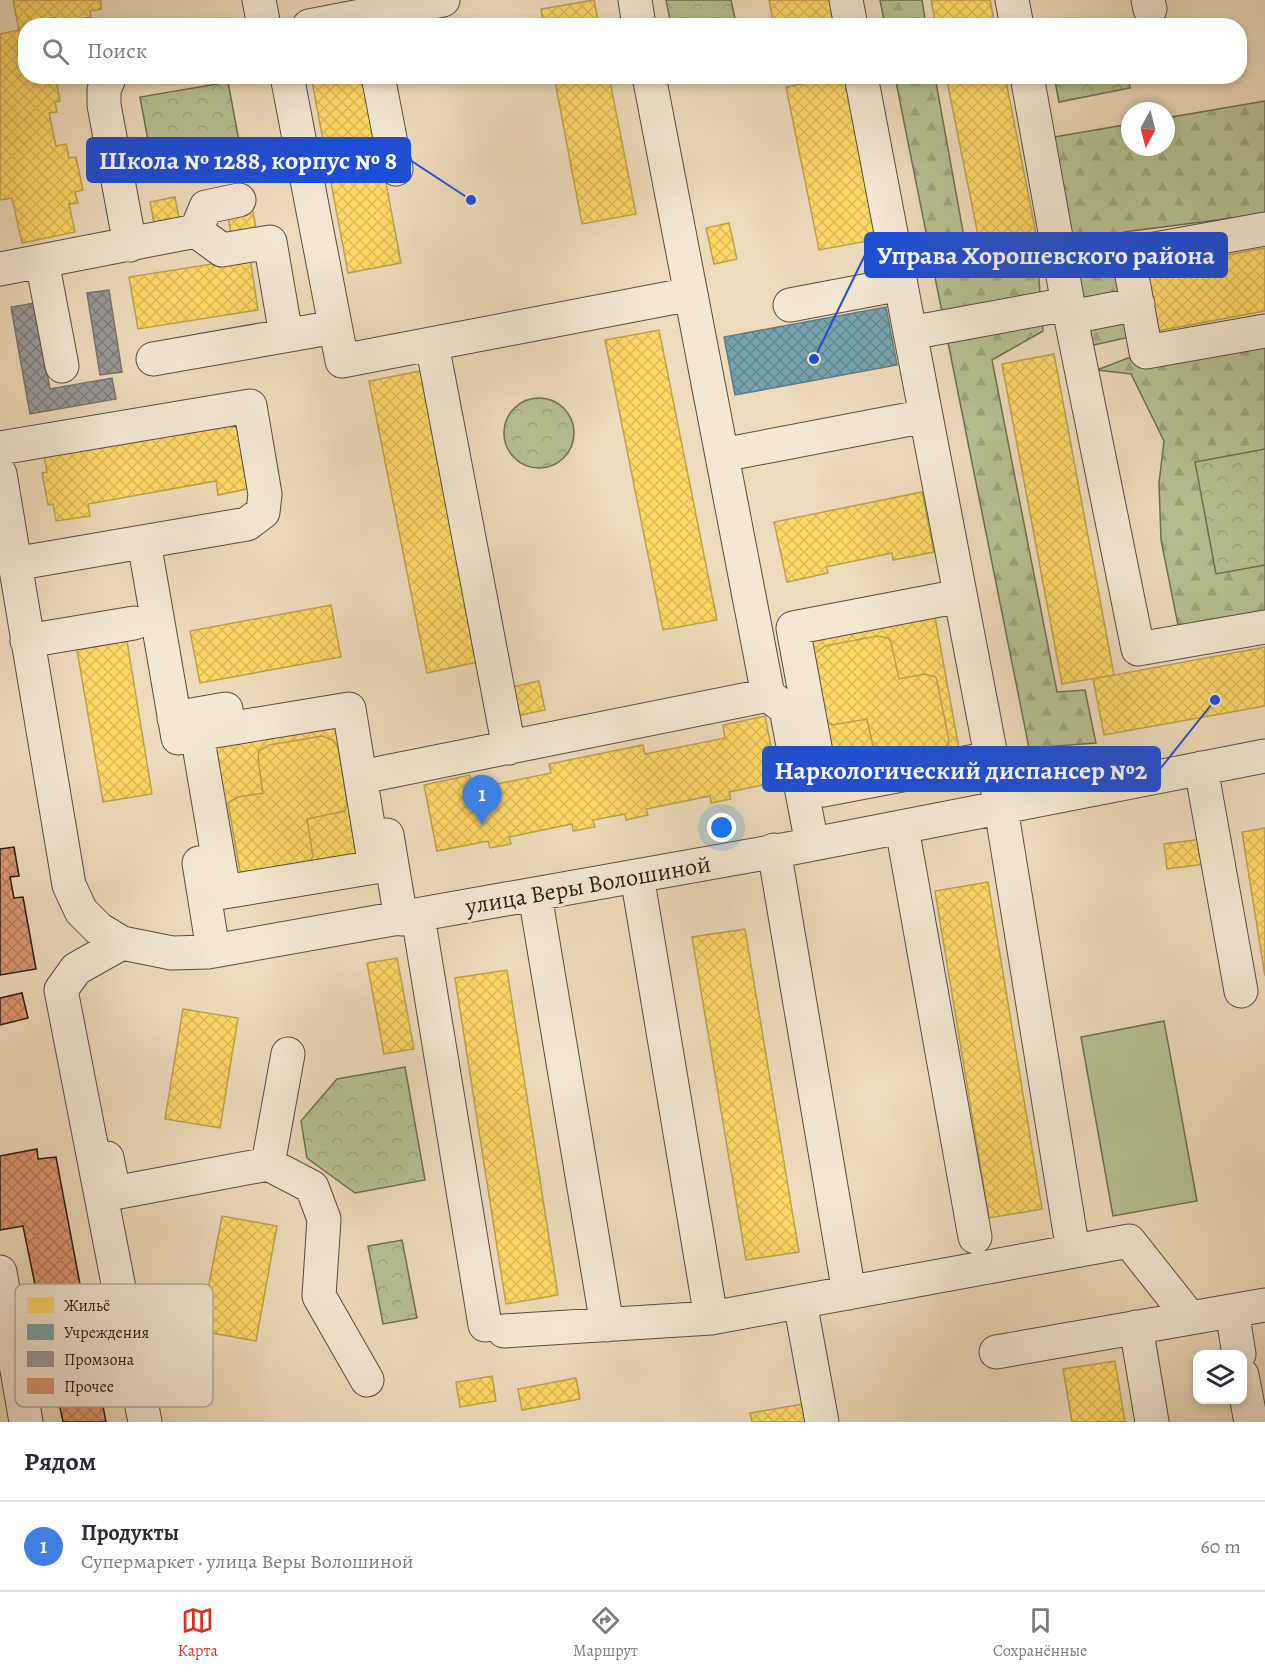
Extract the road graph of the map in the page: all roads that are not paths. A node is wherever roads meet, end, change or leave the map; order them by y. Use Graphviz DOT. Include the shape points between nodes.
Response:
graph roads {
  1 [pos="259,0"];
  2 [pos="443,0"];
  3 [pos="635,0"];
  4 [pos="846,0"];
  5 [pos="1012,0"];
  6 [pos="262,18"];
  7 [pos="375,18"];
  8 [pos="638,18"];
  9 [pos="849,18"];
  10 [pos="1015,18"];
  11 [pos="107,84"];
  12 [pos="289,84"];
  13 [pos="380,84"];
  14 [pos="651,84"];
  15 [pos="863,84"];
  16 [pos="1028,84"];
  17 [pos="396,169"];
  18 [pos="239,200"];
  19 [pos="1265,229"];
  20 [pos="196,231"];
  21 [pos="130,245"];
  22 [pos="42,261"];
  23 [pos="0,269"];
  24 [pos="901,284"];
  25 [pos="691,294"];
  26 [pos="1138,304"];
  27 [pos="790,305"];
  28 [pos="1069,310"];
  29 [pos="335,327"];
  30 [pos="1265,331"];
  31 [pos="910,333"];
  32 [pos="286,335"];
  33 [pos="432,344"];
  34 [pos="153,359"];
  35 [pos="62,366"];
  36 [pos="926,416"];
  37 [pos="0,448"];
  38 [pos="722,455"];
  39 [pos="0,474"];
  40 [pos="144,542"];
  41 [pos="14,564"];
  42 [pos="951,598"];
  43 [pos="134,623"];
  44 [pos="1265,627"];
  45 [pos="27,641"];
  46 [pos="768,695"];
  47 [pos="174,718"];
  48 [pos="509,748"];
  49 [pos="1265,756"];
  50 [pos="982,760"];
  51 [pos="1201,768"];
  52 [pos="376,774"];
  53 [pos="1001,808"];
  54 [pos="902,828"];
  55 [pos="812,844"];
  56 [pos="774,850"];
  57 [pos="383,866"];
  58 [pos="637,876"];
  59 [pos="535,895"];
  60 [pos="214,898"];
  61 [pos="409,918"];
  62 [pos="122,943"];
  63 [pos="213,950"];
  64 [pos="1240,991"];
  65 [pos="64,1019"];
  66 [pos="288,1054"];
  67 [pos="268,1164"];
  68 [pos="975,1237"];
  69 [pos="1073,1251"];
  70 [pos="0,1272"];
  71 [pos="118,1284"];
  72 [pos="849,1293"];
  73 [pos="800,1302"];
  74 [pos="1265,1305"];
  75 [pos="1232,1311"];
  76 [pos="711,1318"];
  77 [pos="1191,1318"];
  78 [pos="607,1325"];
  79 [pos="1136,1327"];
  80 [pos="1238,1350"];
  81 [pos="996,1352"];
  82 [pos="15,1359"];
  83 [pos="367,1380"];
  84 [pos="1247,1401"];
  85 [pos="23,1407"];
  86 [pos="143,1407"];
  87 [pos="26,1422"];
  88 [pos="146,1422"];
  89 [pos="822,1422"];
  90 [pos="1152,1422"];
  91 [pos="1251,1422"];
  1 -- 6 [label="street"];
  2 -- 7 [label="street"];
  3 -- 8 [label="street"];
  4 -- 9 [label="street"];
  5 -- 10 [label="street"];
  11 -- 21 [label="street" via="104,105"];
  12 -- 29 [label="street"];
  13 -- 17 [label="street"];
  14 -- 25 [label="street"];
  15 -- 24 [label="street"];
  16 -- 28 [label="street"];
  18 -- 20 [label="street" via="206,207"];
  19 -- 26 [label="street" via="1128,254"];
  20 -- 21 [label="street"];
  20 -- 32 [label="street" via="222,250 270,242"];
  21 -- 22 [label="street"];
  22 -- 23 [label="street"];
  22 -- 35 [label="street"];
  24 -- 27 [label="street"];
  24 -- 31 [label="street"];
  25 -- 33 [label="street"];
  25 -- 38 [label="street"];
  26 -- 28 [label="street"];
  26 -- 30 [label="street" via="1146,352"];
  28 -- 31 [label="street"];
  28 -- 44 [label="street" via="1138,649"];
  29 -- 32 [label="street"];
  29 -- 33 [label="street" via="342,361"];
  31 -- 36 [label="street"];
  32 -- 34 [label="street"];
  33 -- 48 [label="street"];
  36 -- 38 [label="street"];
  36 -- 42 [label="street"];
  37 -- 40 [label="street" via="250,406 265,494 263,512 247,524"];
  38 -- 46 [label="street"];
  39 -- 41 [label="street"];
  40 -- 41 [label="street"];
  40 -- 47 [label="street"];
  41 -- 45 [label="street"];
  42 -- 50 [label="street"];
  42 -- 50 [label="street" via="793,628 823,790"];
  43 -- 45 [label="street"];
  45 -- 62 [label="street" via="69,885 81,911 99,929"];
  46 -- 48 [label="street"];
  46 -- 55 [label="street" via="786,709"];
  47 -- 52 [label="street" via="362,687"];
  47 -- 60 [label="street"];
  48 -- 52 [label="street"];
  49 -- 51 [label="street, улица Веры Волошиной"];
  50 -- 53 [label="street"];
  51 -- 53 [label="street, улица Веры Волошиной"];
  51 -- 64 [label="street"];
  52 -- 57 [label="street"];
  53 -- 54 [label="street, улица Веры Волошиной"];
  53 -- 69 [label="street"];
  54 -- 55 [label="street, улица Веры Волошиной"];
  54 -- 68 [label="street"];
  55 -- 56 [label="street, улица Веры Волошиной"];
  56 -- 58 [label="street, улица Веры Волошиной"];
  56 -- 72 [label="street"];
  57 -- 60 [label="street"];
  57 -- 60 [label="street" via="349,709 197,734"];
  57 -- 61 [label="street"];
  58 -- 59 [label="street, улица Веры Волошиной"];
  58 -- 76 [label="street"];
  59 -- 61 [label="street, улица Веры Волошиной"];
  59 -- 78 [label="street"];
  60 -- 63 [label="street"];
  61 -- 63 [label="street, улица Веры Волошиной"];
  61 -- 78 [label="street" via="495,1328"];
  62 -- 63 [label="street, улица Веры Волошиной" via="172,953"];
  62 -- 65 [label="street" via="76,969 61,990"];
  65 -- 67 [label="street" via="81,1034 114,1193"];
  65 -- 71 [label="street"];
  66 -- 67 [label="street"];
  67 -- 83 [label="street" via="312,1187 324,1219 319,1296"];
  69 -- 72 [label="street"];
  69 -- 77 [label="street" via="1129,1241"];
  70 -- 82 [label="street"];
  72 -- 73 [label="street"];
  73 -- 76 [label="street"];
  73 -- 89 [label="street"];
  74 -- 75 [label="street"];
  75 -- 77 [label="street"];
  75 -- 80 [label="street"];
  76 -- 78 [label="street"];
  77 -- 79 [label="street"];
  79 -- 81 [label="street"];
  79 -- 90 [label="street"];
  84 -- 91 [label="street"];
  85 -- 87 [label="street"];
  86 -- 88 [label="street"];
}
